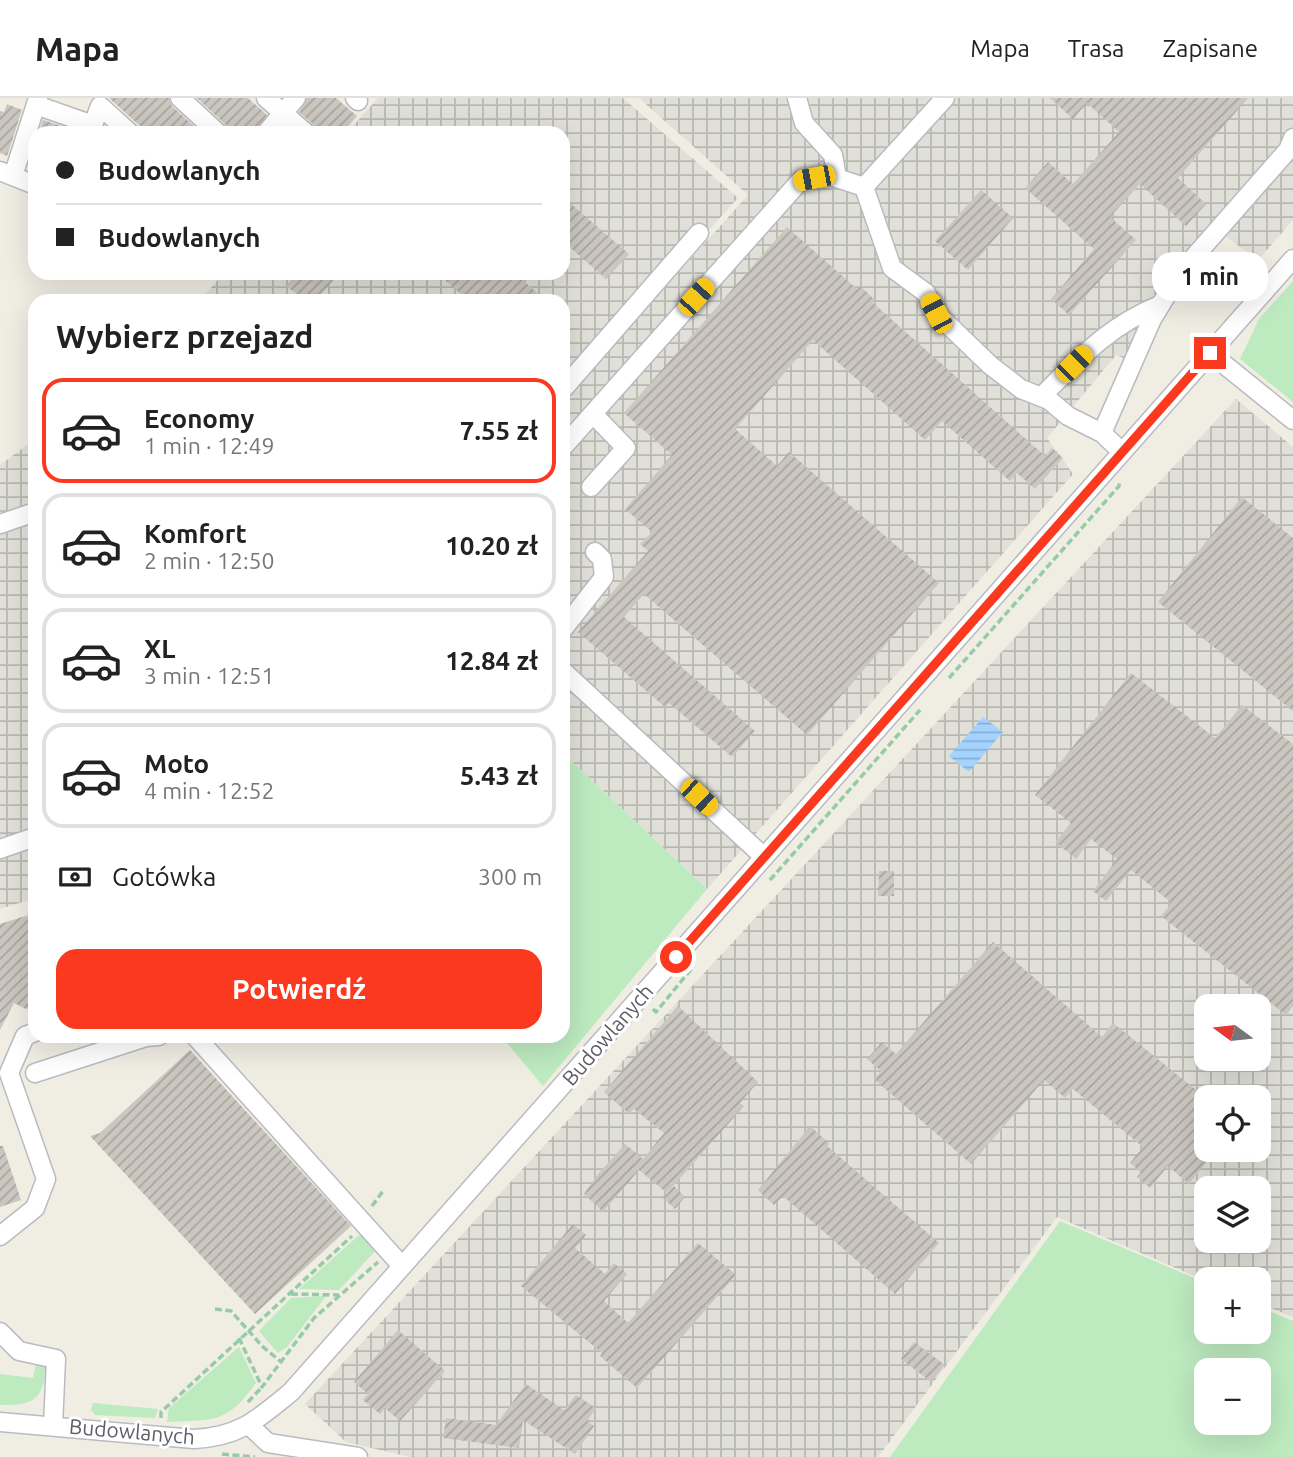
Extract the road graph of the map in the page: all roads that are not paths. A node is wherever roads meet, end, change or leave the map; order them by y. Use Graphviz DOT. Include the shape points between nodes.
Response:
graph roads {
  1 [pos="180,98"];
  2 [pos="266,98"];
  3 [pos="296,98"];
  4 [pos="797,98"];
  5 [pos="945,98"];
  6 [pos="37,101"];
  7 [pos="97,102"];
  8 [pos="283,113"];
  9 [pos="86,126"];
  10 [pos="93,126"];
  11 [pos="123,126"];
  12 [pos="210,126"];
  13 [pos="272,126"];
  14 [pos="298,126"];
  15 [pos="1293,138"];
  16 [pos="6,174"];
  17 [pos="837,178"];
  18 [pos="28,182"];
  19 [pos="864,187"];
  20 [pos="699,233"];
  21 [pos="1293,259"];
  22 [pos="1160,305"];
  23 [pos="1210,353"];
  24 [pos="570,381"];
  25 [pos="1041,397"];
  26 [pos="593,414"];
  27 [pos="1293,420"];
  28 [pos="1102,433"];
  29 [pos="570,439"];
  30 [pos="1122,452"];
  31 [pos="591,487"];
  32 [pos="28,514"];
  33 [pos="0,524"];
  34 [pos="595,552"];
  35 [pos="570,620"];
  36 [pos="570,678"];
  37 [pos="28,839"];
  38 [pos="0,849"];
  39 [pos="764,857"];
  40 [pos="28,1035"];
  41 [pos="127,1043"];
  42 [pos="201,1043"];
  43 [pos="35,1073"];
  44 [pos="0,1236"];
  45 [pos="402,1266"];
  46 [pos="0,1332"];
  47 [pos="0,1422"];
  48 [pos="53,1426"];
  49 [pos="250,1426"];
  50 [pos="358,1457"];
  1 -- 12 [label="street"];
  2 -- 8 [label="street"];
  3 -- 8 [label="street"];
  4 -- 17 [label="street" via="804,123 833,155"];
  5 -- 19 [label="street"];
  6 -- 9 [label="street"];
  6 -- 16 [label="street"];
  7 -- 10 [label="street"];
  7 -- 11 [label="street"];
  8 -- 13 [label="street"];
  8 -- 14 [label="street"];
  15 -- 22 [label="street" via="1288,150 1180,273"];
  16 -- 18 [label="street"];
  17 -- 19 [label="street"];
  17 -- 26 [label="street" via="828,175 800,181"];
  19 -- 25 [label="street" via="892,268 926,293 936,313 990,365"];
  20 -- 24 [label="street"];
  21 -- 23 [label="street, Budowlanych"];
  22 -- 25 [label="street" via="1127,319"];
  22 -- 28 [label="street"];
  23 -- 27 [label="street"];
  23 -- 30 [label="street, Budowlanych"];
  25 -- 28 [label="street"];
  26 -- 29 [label="street"];
  26 -- 31 [label="street" via="626,448"];
  28 -- 30 [label="street"];
  30 -- 39 [label="street, Budowlanych"];
  32 -- 33 [label="street"];
  34 -- 35 [label="street" via="602,559 604,577"];
  36 -- 39 [label="street"];
  37 -- 38 [label="street"];
  39 -- 45 [label="street, Budowlanych"];
  40 -- 44 [label="street" via="9,1073 46,1179 35,1208"];
  41 -- 43 [label="street"];
  42 -- 45 [label="street"];
  45 -- 49 [label="street, Budowlanych" via="290,1392"];
  46 -- 48 [label="street" via="19,1350 57,1359"];
  47 -- 48 [label="street, Budowlanych"];
  48 -- 49 [label="street, Budowlanych" via="194,1438 219,1438"];
  49 -- 50 [label="street" via="268,1443"];
}
